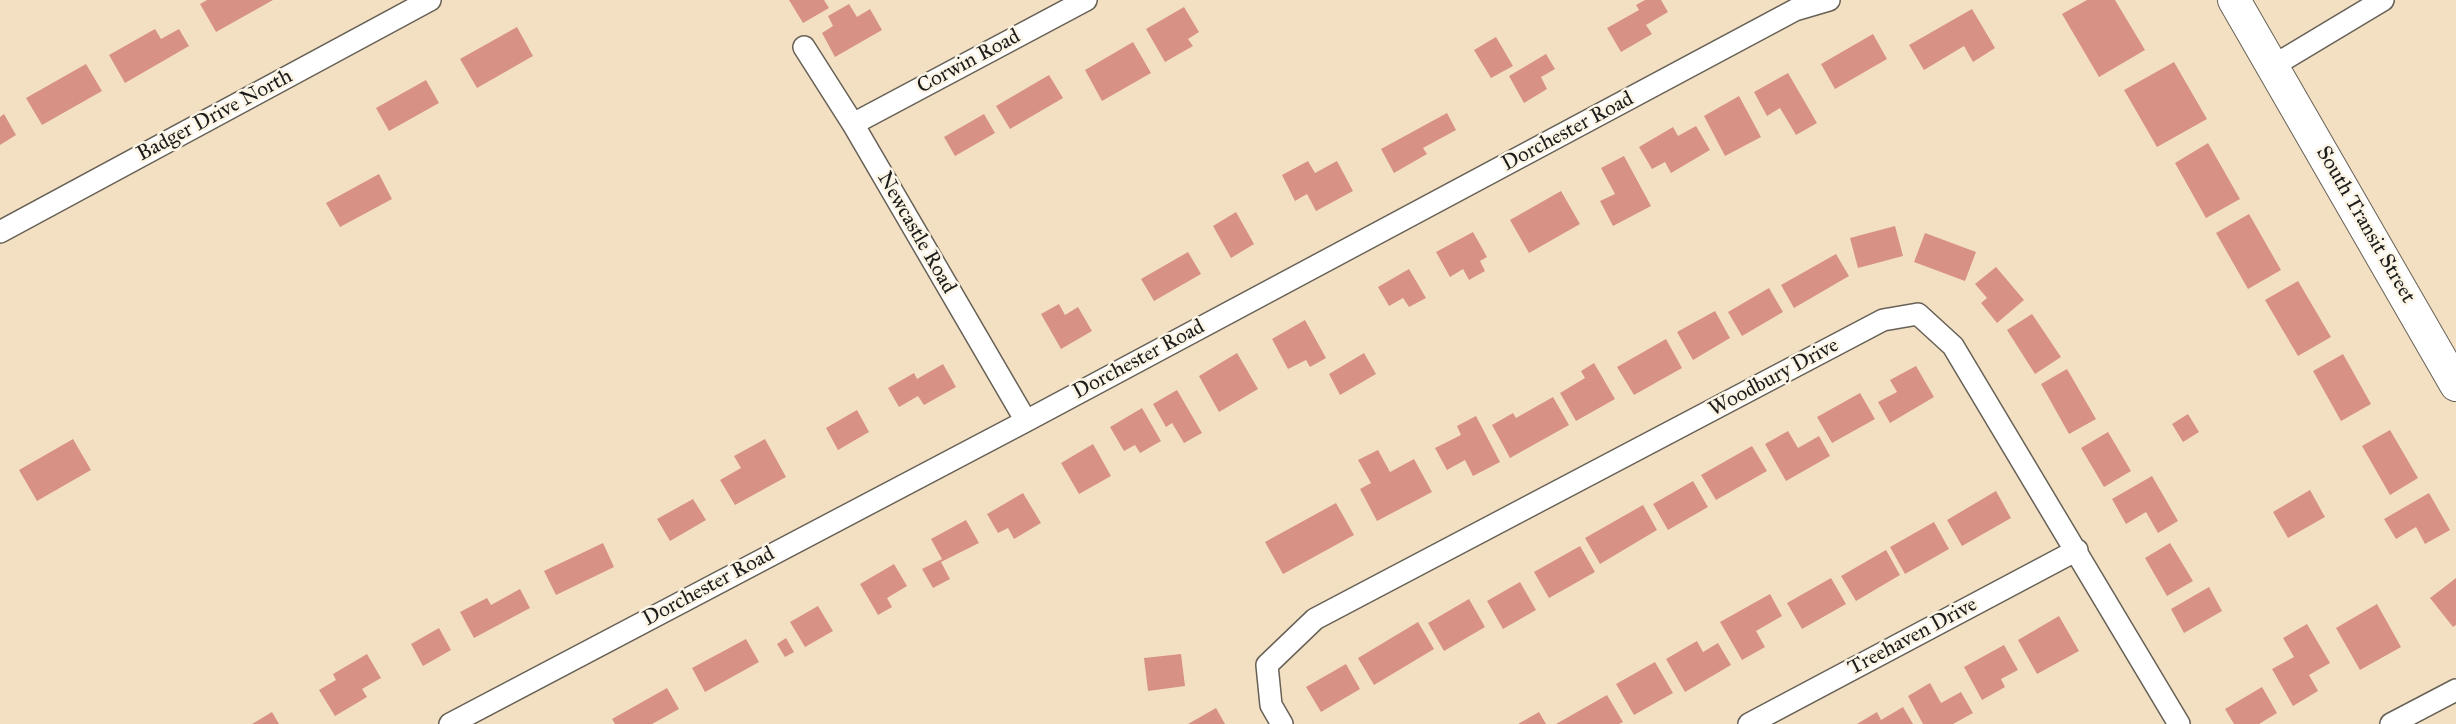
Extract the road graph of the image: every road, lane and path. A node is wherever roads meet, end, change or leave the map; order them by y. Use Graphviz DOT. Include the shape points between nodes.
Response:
graph roads {
  1 [pos="430,0"];
  2 [pos="1086,0"];
  3 [pos="1829,0"];
  4 [pos="2234,0"];
  5 [pos="2383,0"];
  6 [pos="804,47"];
  7 [pos="2273,66"];
  8 [pos="853,124"];
  9 [pos="0,232"];
  10 [pos="2456,385"];
  11 [pos="1026,421"];
  12 [pos="2077,550"];
  13 [pos="2456,690"];
  14 [pos="450,724"];
  15 [pos="1282,724"];
  16 [pos="1749,724"];
  17 [pos="2179,724"];
  18 [pos="2391,724"];
  1 -- 9 [label="street, Badger Drive North"];
  2 -- 8 [label="street, Corwin Road"];
  3 -- 11 [label="street, Dorchester Road" via="1795,10"];
  4 -- 7 [label="highway, South Transit Street"];
  5 -- 7 [label="street"];
  6 -- 8 [label="street, Newcastle Road"];
  7 -- 10 [label="highway, South Transit Street"];
  8 -- 11 [label="street, Newcastle Road"];
  11 -- 14 [label="street, Dorchester Road"];
  12 -- 15 [label="street, Woodbury Drive" via="1953,345 1918,314 1883,320 1315,619 1267,665 1271,705"];
  12 -- 16 [label="street, Treehaven Drive"];
  12 -- 17 [label="street, Woodbury Drive"];
  13 -- 18 [label="street"];
}
